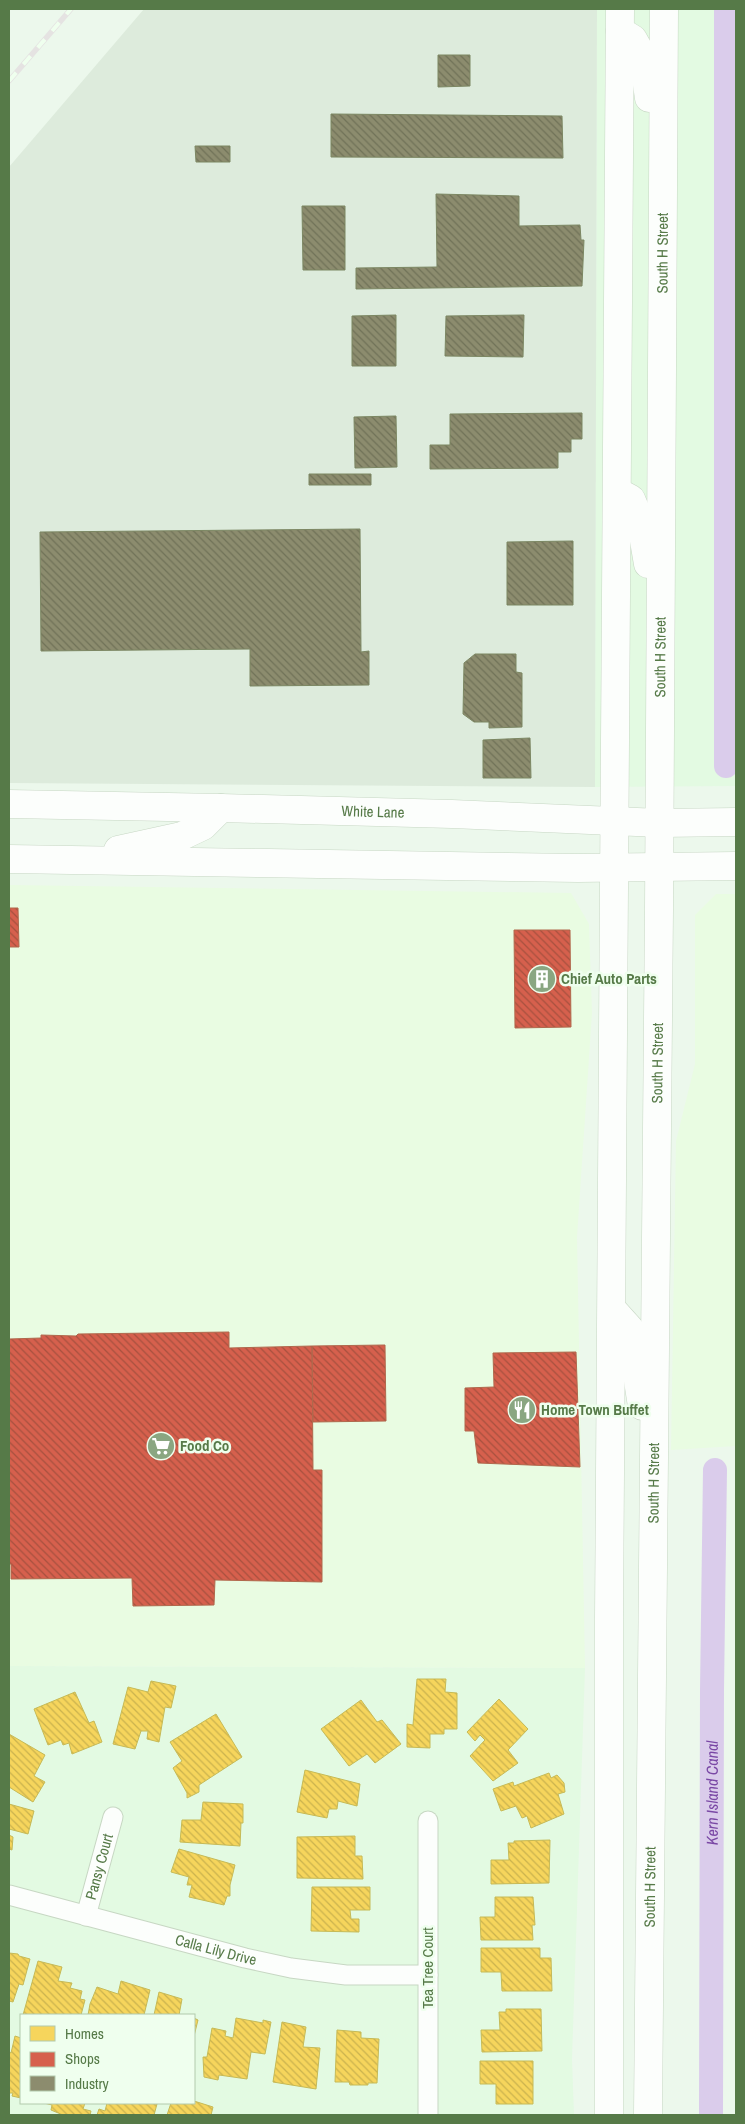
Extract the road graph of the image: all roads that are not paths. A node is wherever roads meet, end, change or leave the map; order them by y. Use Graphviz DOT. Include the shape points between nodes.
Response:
graph roads {
  1 [pos="664,9"];
  2 [pos="620,20"];
  3 [pos="663,196"];
  4 [pos="618,492"];
  5 [pos="661,637"];
  6 [pos="9,804"];
  7 [pos="66,804"];
  8 [pos="221,808"];
  9 [pos="9,818"];
  10 [pos="616,820"];
  11 [pos="736,822"];
  12 [pos="660,823"];
  13 [pos="9,859"];
  14 [pos="73,860"];
  15 [pos="736,866"];
  16 [pos="660,867"];
  17 [pos="616,868"];
  18 [pos="612,1309"];
  19 [pos="654,1484"];
  20 [pos="113,1817"];
  21 [pos="428,1821"];
  22 [pos="9,1895"];
  23 [pos="86,1916"];
  24 [pos="428,1976"];
  25 [pos="428,2115"];
  26 [pos="608,2115"];
  27 [pos="648,2115"];
  1 -- 3 [label="street, South H Street"];
  2 -- 3 [label="street" via="644,57"];
  2 -- 4 [label="street"];
  3 -- 5 [label="street, South H Street"];
  4 -- 5 [label="street" via="631,499 641,523"];
  4 -- 10 [label="street"];
  5 -- 12 [label="street, South H Street"];
  6 -- 7 [label="street, White Lane"];
  7 -- 8 [label="street, White Lane"];
  7 -- 9 [label="street"];
  8 -- 10 [label="street, White Lane"];
  8 -- 14 [label="street" via="203,826 182,836"];
  10 -- 12 [label="street, White Lane"];
  10 -- 17 [label="street"];
  11 -- 12 [label="street, White Lane"];
  12 -- 16 [label="street, South H Street"];
  13 -- 14 [label="street"];
  14 -- 17 [label="street"];
  15 -- 16 [label="street"];
  16 -- 17 [label="street"];
  16 -- 19 [label="street, South H Street"];
  17 -- 18 [label="street"];
  18 -- 19 [label="street" via="630,1329"];
  18 -- 26 [label="street"];
  19 -- 27 [label="street, South H Street"];
  20 -- 23 [label="street, Pansy Court"];
  21 -- 24 [label="street, Tea Tree Court"];
  22 -- 23 [label="street, Calla Lily Drive"];
  23 -- 24 [label="street, Calla Lily Drive" via="292,1968 346,1975"];
  24 -- 25 [label="street, Tea Tree Court"];
}
